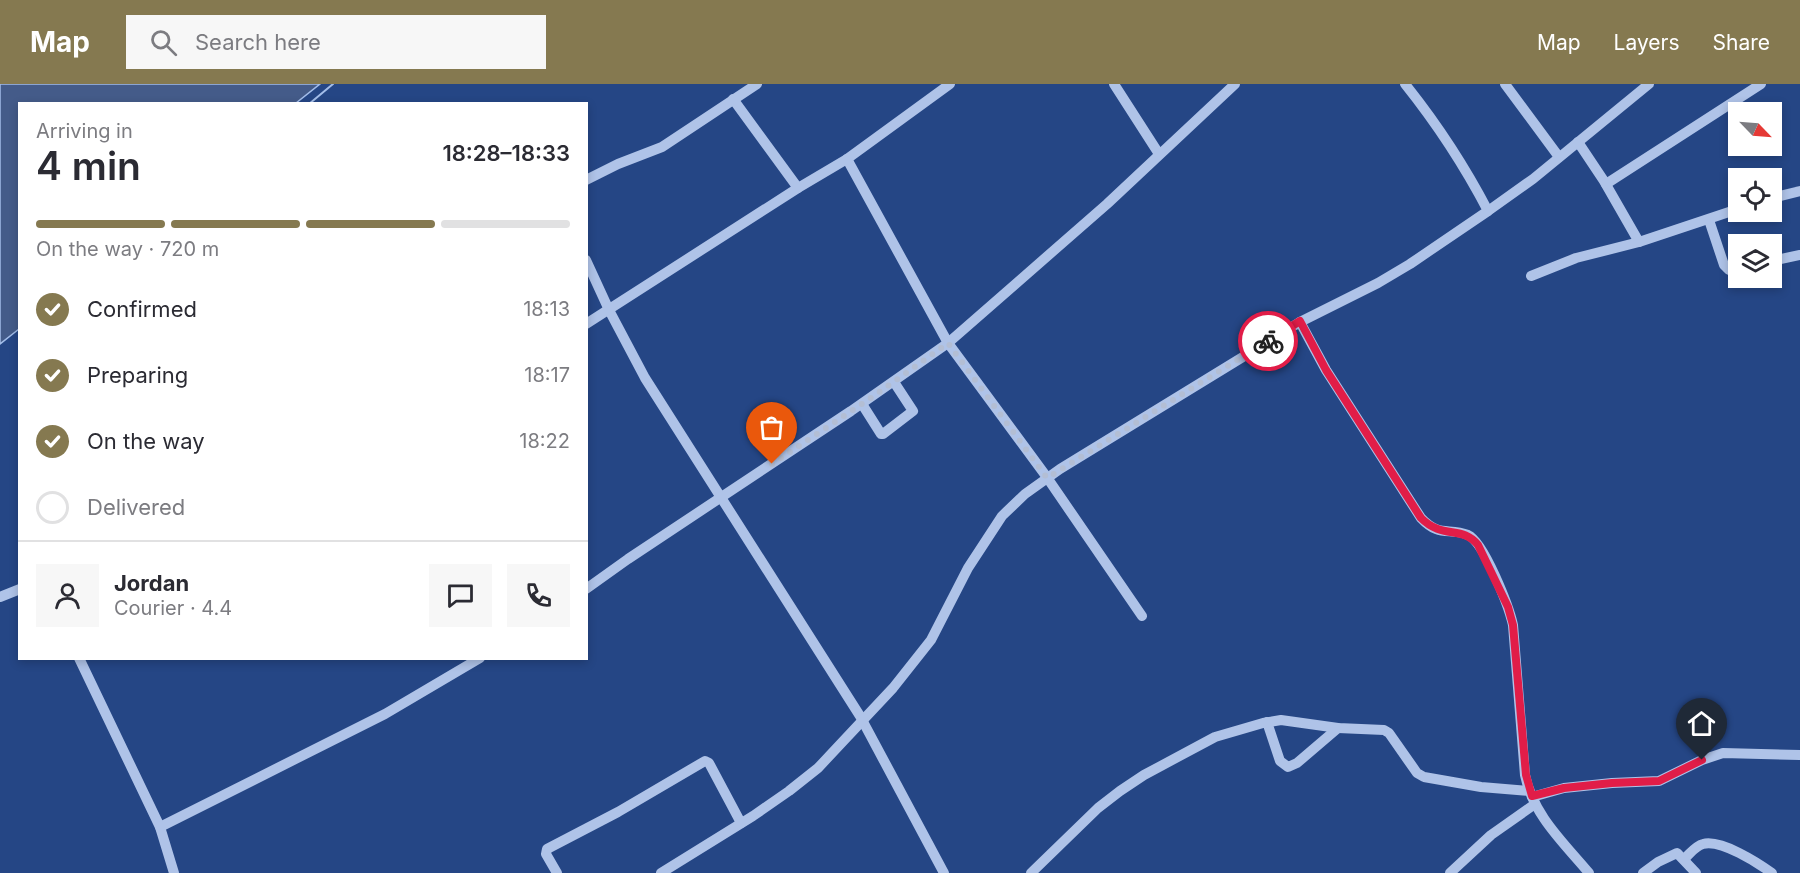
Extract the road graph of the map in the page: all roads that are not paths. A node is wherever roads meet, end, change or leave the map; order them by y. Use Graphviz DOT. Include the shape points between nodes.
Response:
graph roads {
  1 [pos="757,84"];
  2 [pos="951,84"];
  3 [pos="1114,84"];
  4 [pos="1235,84"];
  5 [pos="1405,84"];
  6 [pos="1505,84"];
  7 [pos="1649,84"];
  8 [pos="1761,84"];
  9 [pos="733,99"];
  10 [pos="1578,142"];
  11 [pos="1159,154"];
  12 [pos="1559,157"];
  13 [pos="847,159"];
  14 [pos="588,179"];
  15 [pos="1606,184"];
  16 [pos="798,188"];
  17 [pos="1800,191"];
  18 [pos="1782,196"];
  19 [pos="1488,211"];
  20 [pos="1728,213"];
  21 [pos="1710,220"];
  22 [pos="1639,242"];
  23 [pos="1800,255"];
  24 [pos="1782,259"];
  25 [pos="588,266"];
  26 [pos="1728,269"];
  27 [pos="1531,276"];
  28 [pos="609,310"];
  29 [pos="1300,321"];
  30 [pos="588,323"];
  31 [pos="948,343"];
  32 [pos="894,382"];
  33 [pos="862,404"];
  34 [pos="1047,478"];
  35 [pos="723,498"];
  36 [pos="588,588"];
  37 [pos="18,590"];
  38 [pos="0,597"];
  39 [pos="1142,616"];
  40 [pos="81,660"];
  41 [pos="477,660"];
  42 [pos="863,720"];
  43 [pos="1267,722"];
  44 [pos="1338,728"];
  45 [pos="1800,755"];
  46 [pos="1532,797"];
  47 [pos="741,823"];
  48 [pos="160,827"];
  49 [pos="1684,859"];
  50 [pos="174,873"];
  51 [pos="557,873"];
  52 [pos="661,873"];
  53 [pos="944,873"];
  54 [pos="1031,873"];
  55 [pos="1450,873"];
  56 [pos="1589,873"];
  57 [pos="1643,873"];
  58 [pos="1696,873"];
  59 [pos="1772,873"];
  1 -- 9 [label="street"];
  2 -- 13 [label="street"];
  3 -- 11 [label="street"];
  4 -- 11 [label="street"];
  5 -- 19 [label="street" via="1461,160"];
  6 -- 12 [label="street"];
  7 -- 10 [label="street"];
  8 -- 15 [label="street"];
  9 -- 14 [label="street" via="662,147"];
  9 -- 16 [label="street"];
  10 -- 12 [label="street"];
  10 -- 15 [label="street"];
  11 -- 31 [label="street"];
  12 -- 19 [label="street"];
  13 -- 16 [label="street"];
  13 -- 31 [label="street"];
  15 -- 22 [label="street"];
  16 -- 28 [label="street"];
  17 -- 18 [label="street"];
  19 -- 29 [label="street" via="1378,283"];
  20 -- 21 [label="street"];
  21 -- 22 [label="street"];
  21 -- 26 [label="street"];
  22 -- 27 [label="street" via="1576,258"];
  23 -- 24 [label="street"];
  25 -- 28 [label="street"];
  28 -- 30 [label="street"];
  28 -- 35 [label="street" via="645,378"];
  29 -- 34 [label="street"];
  29 -- 46 [label="street" via="1326,370 1421,518 1434,529 1465,534 1485,557 1513,625 1526,775"];
  31 -- 32 [label="street"];
  31 -- 34 [label="street"];
  32 -- 33 [label="street"];
  32 -- 33 [label="street" via="914,410 884,434"];
  33 -- 35 [label="street"];
  34 -- 39 [label="street"];
  34 -- 42 [label="street" via="992,529 931,640"];
  35 -- 36 [label="street"];
  35 -- 42 [label="street"];
  37 -- 38 [label="street"];
  40 -- 48 [label="street"];
  41 -- 48 [label="street" via="385,714"];
  42 -- 47 [label="street" via="805,779"];
  42 -- 53 [label="street"];
  43 -- 44 [label="street" via="1289,720"];
  43 -- 44 [label="street" via="1280,761 1288,767"];
  43 -- 54 [label="street" via="1215,737 1135,781 1098,808"];
  44 -- 46 [label="street" via="1387,731 1424,777"];
  45 -- 46 [label="street" via="1723,753 1659,781 1564,788"];
  46 -- 55 [label="street"];
  46 -- 56 [label="street" via="1551,828"];
  47 -- 51 [label="street" via="705,761 547,849"];
  47 -- 52 [label="street"];
  48 -- 50 [label="street"];
  49 -- 57 [label="street" via="1672,854"];
  49 -- 58 [label="street"];
  49 -- 59 [label="street" via="1708,843 1754,860"];
}
